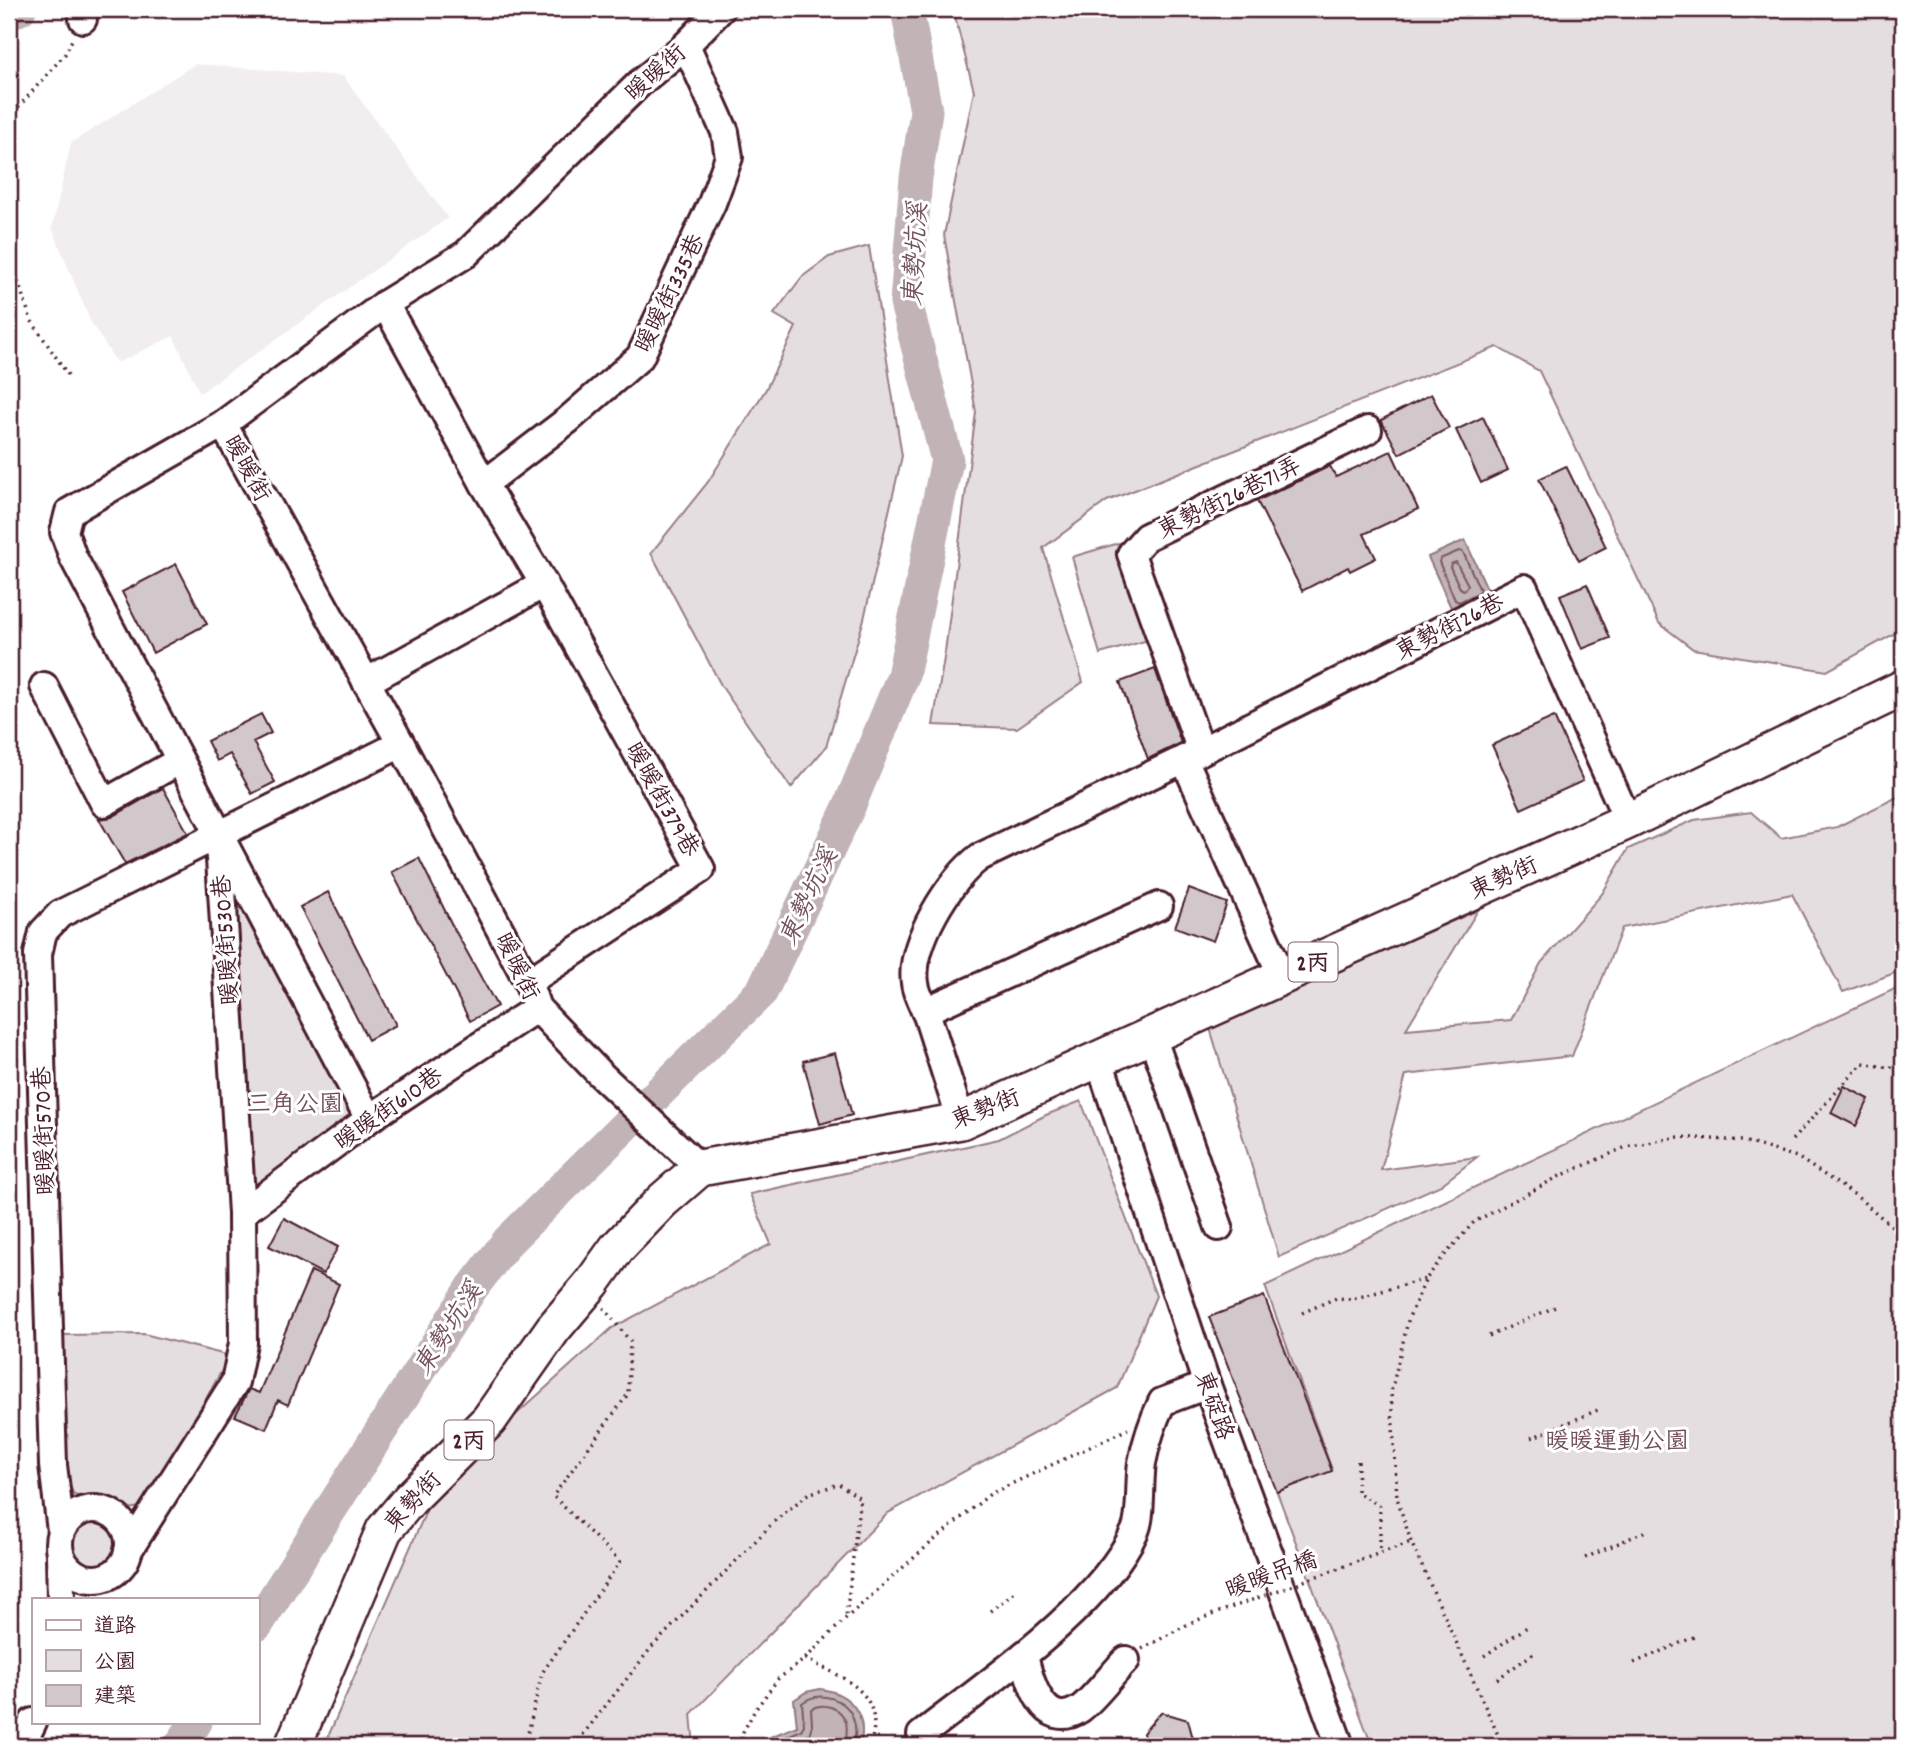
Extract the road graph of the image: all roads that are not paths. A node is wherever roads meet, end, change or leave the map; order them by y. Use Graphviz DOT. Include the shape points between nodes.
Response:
graph roads {
  1 [pos="721,9"];
  2 [pos="686,45"];
  3 [pos="385,304"];
  4 [pos="223,424"];
  5 [pos="1368,430"];
  6 [pos="484,484"];
  7 [pos="544,584"];
  8 [pos="366,682"];
  9 [pos="44,686"];
  10 [pos="1903,688"];
  11 [pos="401,744"];
  12 [pos="1192,755"];
  13 [pos="179,761"];
  14 [pos="1628,821"];
  15 [pos="218,835"];
  16 [pos="1159,906"];
  17 [pos="1282,976"];
  18 [pos="528,982"];
  19 [pos="537,1008"];
  20 [pos="925,1011"];
  21 [pos="1152,1036"];
  22 [pos="1099,1060"];
  23 [pos="369,1119"];
  24 [pos="961,1121"];
  25 [pos="691,1159"];
  26 [pos="242,1213"];
  27 [pos="1219,1227"];
  28 [pos="1207,1385"];
  29 [pos="61,1543"];
  30 [pos="122,1560"];
  31 [pos="61,1598"];
  32 [pos="101,1598"];
  33 [pos="1024,1655"];
  34 [pos="1126,1660"];
  35 [pos="32,1724"];
  36 [pos="921,1735"];
  37 [pos="21,1746"];
  38 [pos="293,1746"];
  39 [pos="1340,1746"];
  1 -- 2 [label="street, 暖暖街"];
  2 -- 3 [label="street, 暖暖街" via="641,82 466,254"];
  2 -- 6 [label="street, 暖暖街335巷" via="725,132 730,157 707,215 640,357"];
  3 -- 4 [label="street, 暖暖街"];
  3 -- 6 [label="street, 暖暖街379巷"];
  4 -- 8 [label="street, 暖暖街"];
  4 -- 13 [label="street, 暖暖街530巷" via="69,512 64,532"];
  5 -- 12 [label="street, 東勢街26巷71弄" via="1146,537 1131,554"];
  6 -- 7 [label="street, 暖暖街379巷"];
  7 -- 8 [label="street"];
  7 -- 18 [label="street, 暖暖街379巷" via="701,869"];
  8 -- 11 [label="street, 暖暖街"];
  9 -- 13 [label="street" via="104,803"];
  10 -- 14 [label="main road, 東勢街 / 2丙"];
  11 -- 15 [label="street, 暖暖街570巷"];
  11 -- 18 [label="street, 暖暖街"];
  12 -- 14 [label="street, 東勢街26巷" via="1524,588"];
  12 -- 17 [label="street"];
  12 -- 20 [label="street, 東勢街26巷" via="967,867 931,921 916,957 915,983"];
  13 -- 15 [label="street, 暖暖街530巷"];
  14 -- 17 [label="main road, 東勢街 / 2丙"];
  15 -- 23 [label="street"];
  15 -- 26 [label="street, 暖暖街530巷"];
  15 -- 29 [label="street, 暖暖街570巷" via="60,914 43,932 38,954 53,1465"];
  16 -- 20 [label="street"];
  17 -- 21 [label="main road, 東勢街 / 2丙"];
  18 -- 19 [label="street, 暖暖街"];
  19 -- 23 [label="street, 暖暖街610巷"];
  19 -- 25 [label="street, 暖暖街"];
  20 -- 24 [label="street, 東勢街26巷"];
  21 -- 22 [label="main road, 東勢街 / 2丙"];
  21 -- 27 [label="street"];
  22 -- 24 [label="main road, 東勢街 / 2丙"];
  22 -- 28 [label="street, 東碇路"];
  23 -- 26 [label="street, 暖暖街610巷"];
  24 -- 25 [label="main road, 東勢街 / 2丙"];
  25 -- 38 [label="main road, 東勢街 / 2丙" via="662,1201 617,1248 553,1329 489,1420 384,1530"];
  26 -- 30 [label="street, 暖暖街530巷" via="243,1343 235,1382"];
  28 -- 33 [label="street" via="1162,1402 1142,1461 1136,1529 1108,1573"];
  28 -- 39 [label="street, 東碇路"];
  29 -- 30 [label="street" via="74,1573 85,1578 107,1576"];
  29 -- 30 [label="street" via="67,1521 76,1514 86,1509 109,1512 119,1519 128,1539"];
  29 -- 31 [label="street, 暖暖街570巷"];
  30 -- 32 [label="street, 暖暖街530巷"];
  33 -- 34 [label="street" via="1034,1693 1048,1710 1063,1714 1079,1709"];
  33 -- 36 [label="street"];
  35 -- 37 [label="street"];
}
